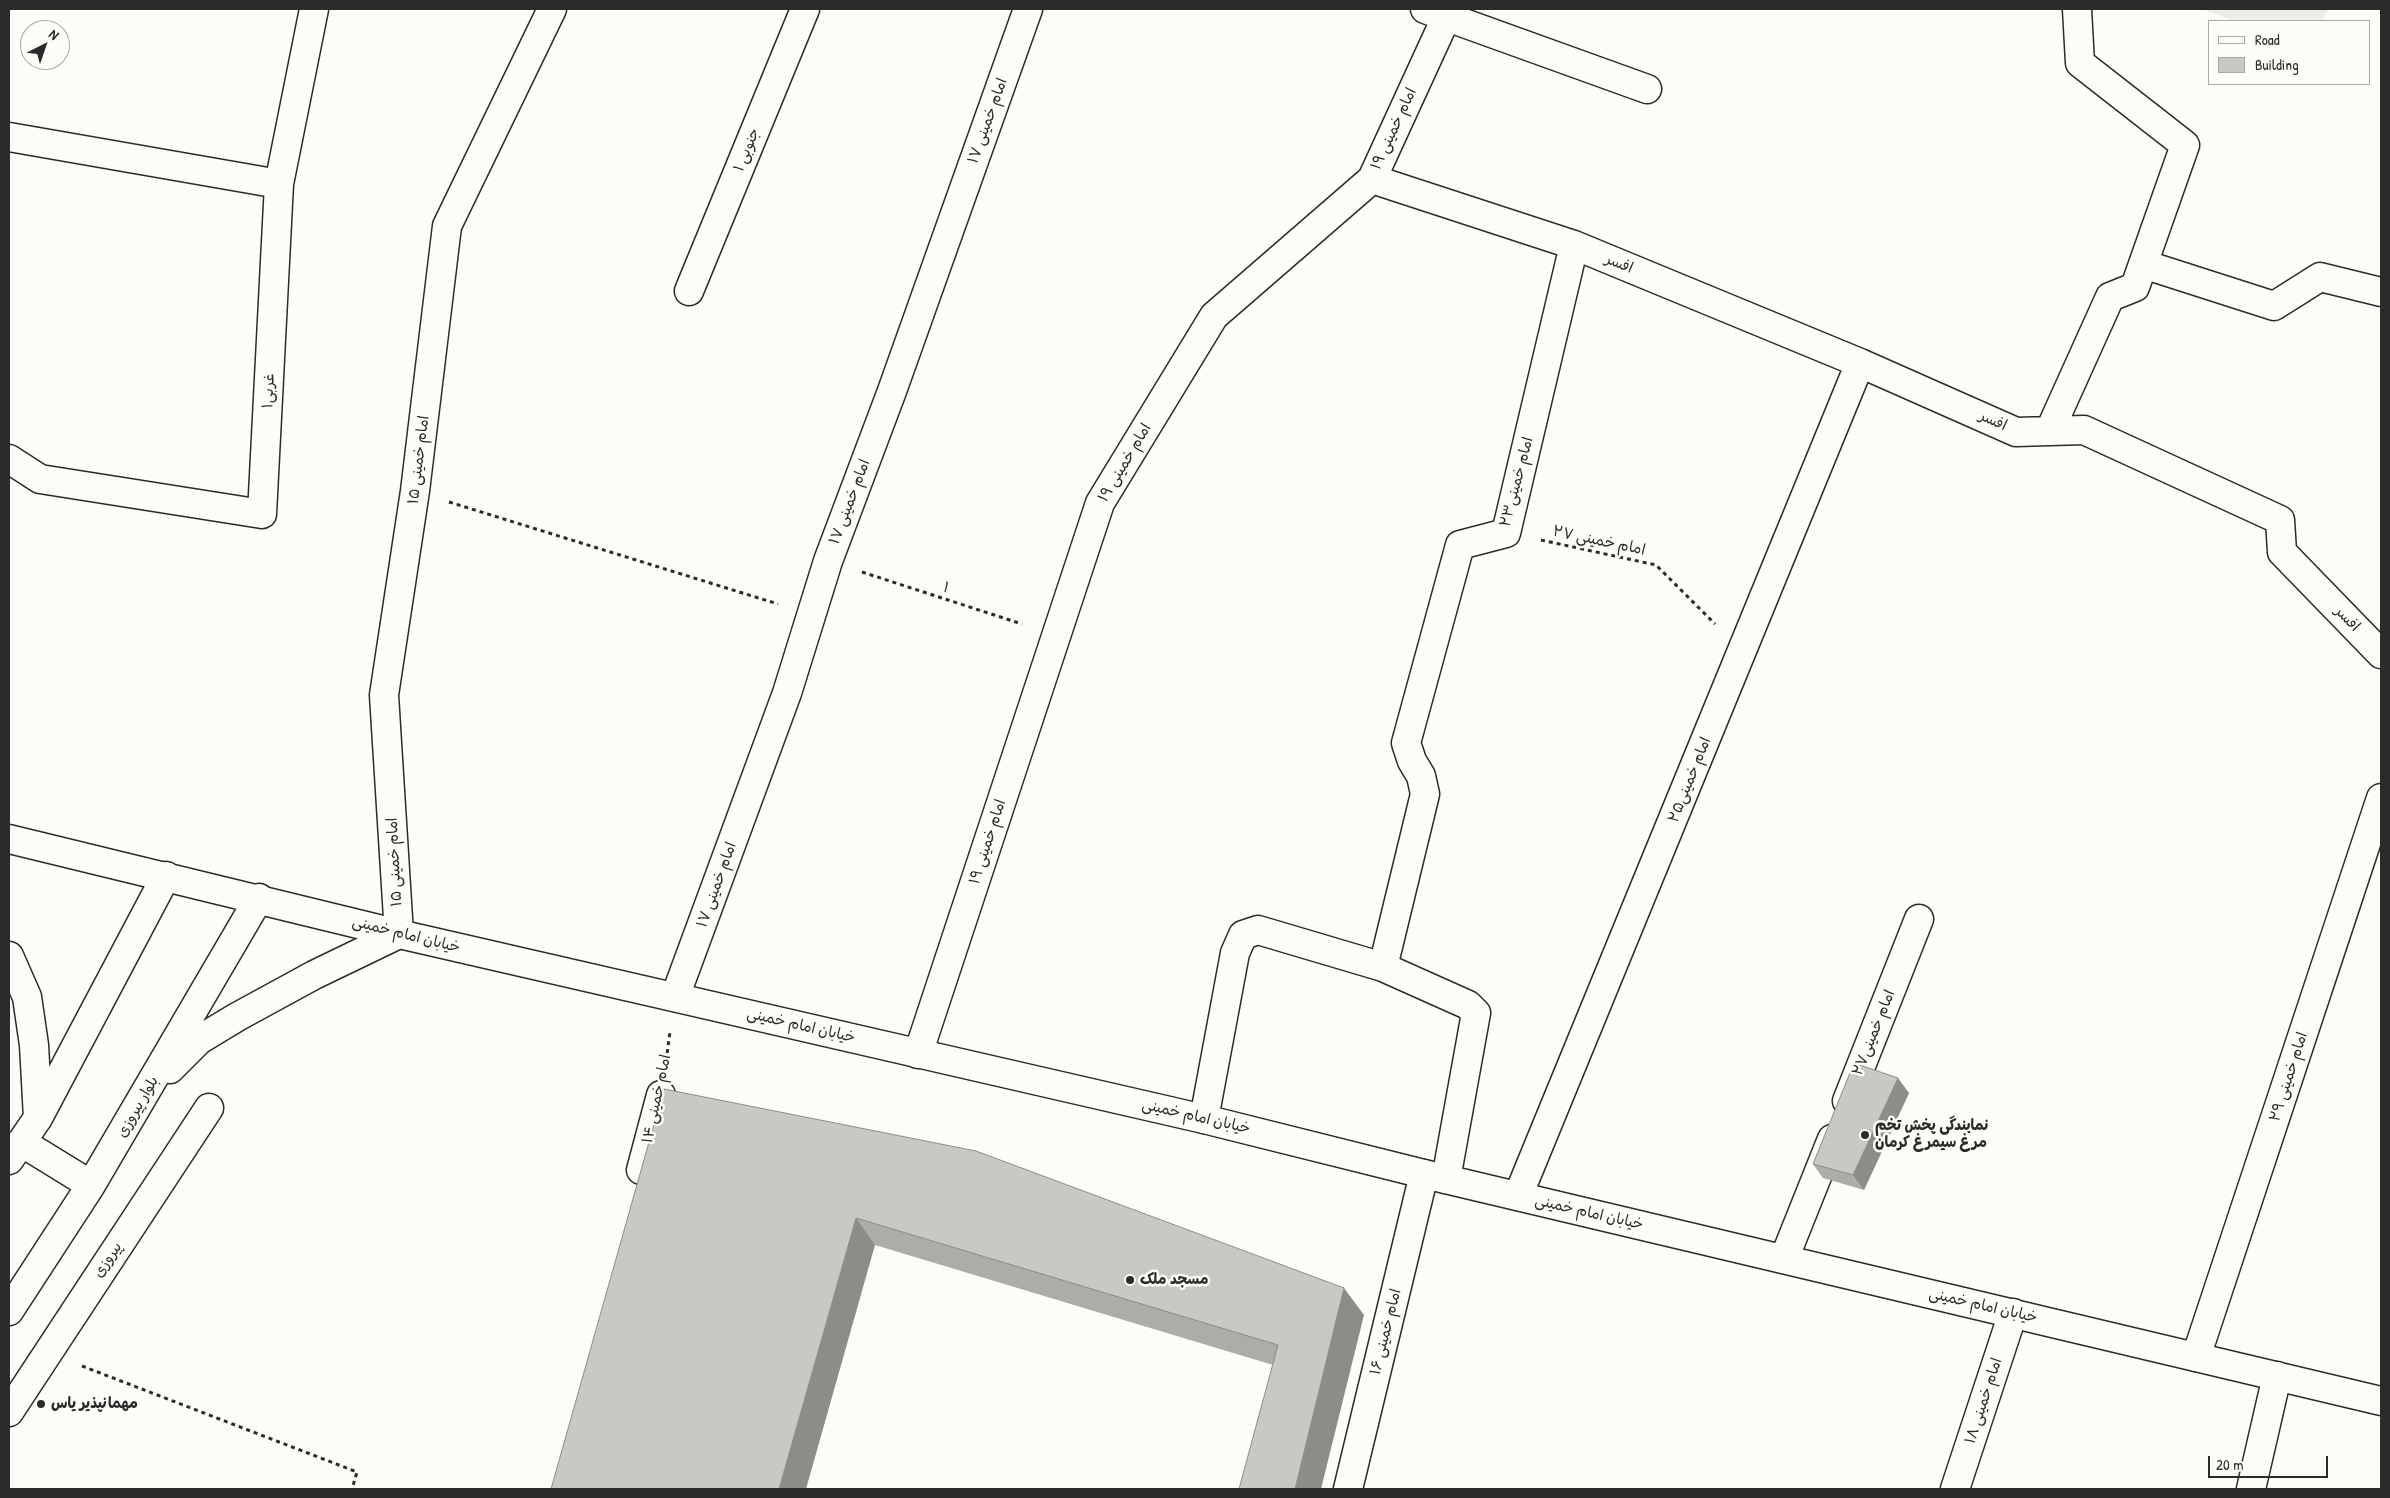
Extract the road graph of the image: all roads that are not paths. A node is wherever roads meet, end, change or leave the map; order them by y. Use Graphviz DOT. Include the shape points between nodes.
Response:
graph roads {
  1 [pos="314,9"];
  2 [pos="552,9"];
  3 [pos="806,9"];
  4 [pos="1028,9"];
  5 [pos="2077,9"];
  6 [pos="1440,12"];
  7 [pos="1647,90"];
  8 [pos="9,137"];
  9 [pos="1372,178"];
  10 [pos="279,184"];
  11 [pos="1574,245"];
  12 [pos="2143,264"];
  13 [pos="689,291"];
  14 [pos="2381,292"];
  15 [pos="1860,363"];
  16 [pos="2050,430"];
  17 [pos="9,459"];
  18 [pos="2381,654"];
  19 [pos="2381,798"];
  20 [pos="9,839"];
  21 [pos="166,876"];
  22 [pos="259,898"];
  23 [pos="1919,919"];
  24 [pos="399,934"];
  25 [pos="9,956"];
  26 [pos="1383,967"];
  27 [pos="675,997"];
  28 [pos="918,1054"];
  29 [pos="148,1091"];
  30 [pos="661,1095"];
  31 [pos="209,1108"];
  32 [pos="38,1118"];
  33 [pos="1204,1119"];
  34 [pos="15,1151"];
  35 [pos="1435,1177"];
  36 [pos="91,1186"];
  37 [pos="635,1191"];
  38 [pos="1518,1196"];
  39 [pos="1784,1259"];
  40 [pos="9,1311"];
  41 [pos="2013,1313"];
  42 [pos="2196,1357"];
  43 [pos="2277,1376"];
  44 [pos="2381,1400"];
  45 [pos="9,1412"];
  46 [pos="1348,1489"];
  47 [pos="1955,1489"];
  48 [pos="2251,1489"];
  1 -- 10 [label="street, غربی۱"];
  2 -- 24 [label="street, امام خمینی ۱۵" via="448,226 415,491 384,694"];
  3 -- 13 [label="street, ۱ جنوبی"];
  4 -- 27 [label="street, امام خمینی ۱۷" via="828,562 787,693"];
  5 -- 12 [label="street" via="2080,63 2185,145"];
  6 -- 7 [label="street"];
  6 -- 9 [label="street, امام خمینی ۱۹"];
  8 -- 10 [label="street"];
  9 -- 11 [label="street, افسر"];
  9 -- 28 [label="street, امام خمینی ۱۹" via="1214,316 1100,503"];
  10 -- 17 [label="street, غربی۱" via="262,514 40,478"];
  11 -- 15 [label="street, افسر"];
  11 -- 26 [label="street, امام خمینی۲۳" via="1506,533 1460,545 1406,743 1426,794"];
  12 -- 14 [label="street" via="2274,306 2320,277"];
  12 -- 16 [label="street" via="2135,286 2110,297"];
  15 -- 16 [label="street, افسر" via="2016,432"];
  15 -- 38 [label="street, امام خمینی۲۵"];
  16 -- 18 [label="street, افسر" via="2084,430 2280,520 2282,552"];
  19 -- 42 [label="street, امام خمینی ۲۹"];
  20 -- 21 [label="street, خیابان امام خمینی"];
  21 -- 22 [label="street, خیابان امام خمینی"];
  21 -- 32 [label="street"];
  22 -- 24 [label="street, خیابان امام خمینی"];
  22 -- 29 [label="street, بلوار پیروزی"];
  23 -- 39 [label="street, امام خمینی۲۷"];
  24 -- 27 [label="street, خیابان امام خمینی"];
  24 -- 29 [label="street" via="314,975 199,1040"];
  25 -- 32 [label="street" via="28,997"];
  26 -- 33 [label="street" via="1258,930 1243,935 1235,953"];
  26 -- 35 [label="street, امام خمینی ۱۶" via="1468,1005 1476,1013"];
  27 -- 28 [label="street, خیابان امام خمینی"];
  28 -- 33 [label="street, خیابان امام خمینی"];
  29 -- 36 [label="street, بلوار پیروزی"];
  30 -- 37 [label="street, امام خمینی ۱۴"];
  31 -- 45 [label="street, پیروزی"];
  32 -- 34 [label="street"];
  33 -- 35 [label="street, خیابان امام خمینی"];
  34 -- 36 [label="street"];
  35 -- 38 [label="street, خیابان امام خمینی"];
  35 -- 46 [label="street, امام خمینی ۱۶"];
  36 -- 40 [label="street, بلوار پیروزی"];
  38 -- 39 [label="street, خیابان امام خمینی"];
  39 -- 41 [label="street, خیابان امام خمینی"];
  41 -- 42 [label="street, خیابان امام خمینی"];
  41 -- 47 [label="street, امام خمینی ۱۸"];
  42 -- 43 [label="street, خیابان امام خمینی"];
  43 -- 44 [label="street, خیابان امام خمینی"];
  43 -- 48 [label="street"];
}
